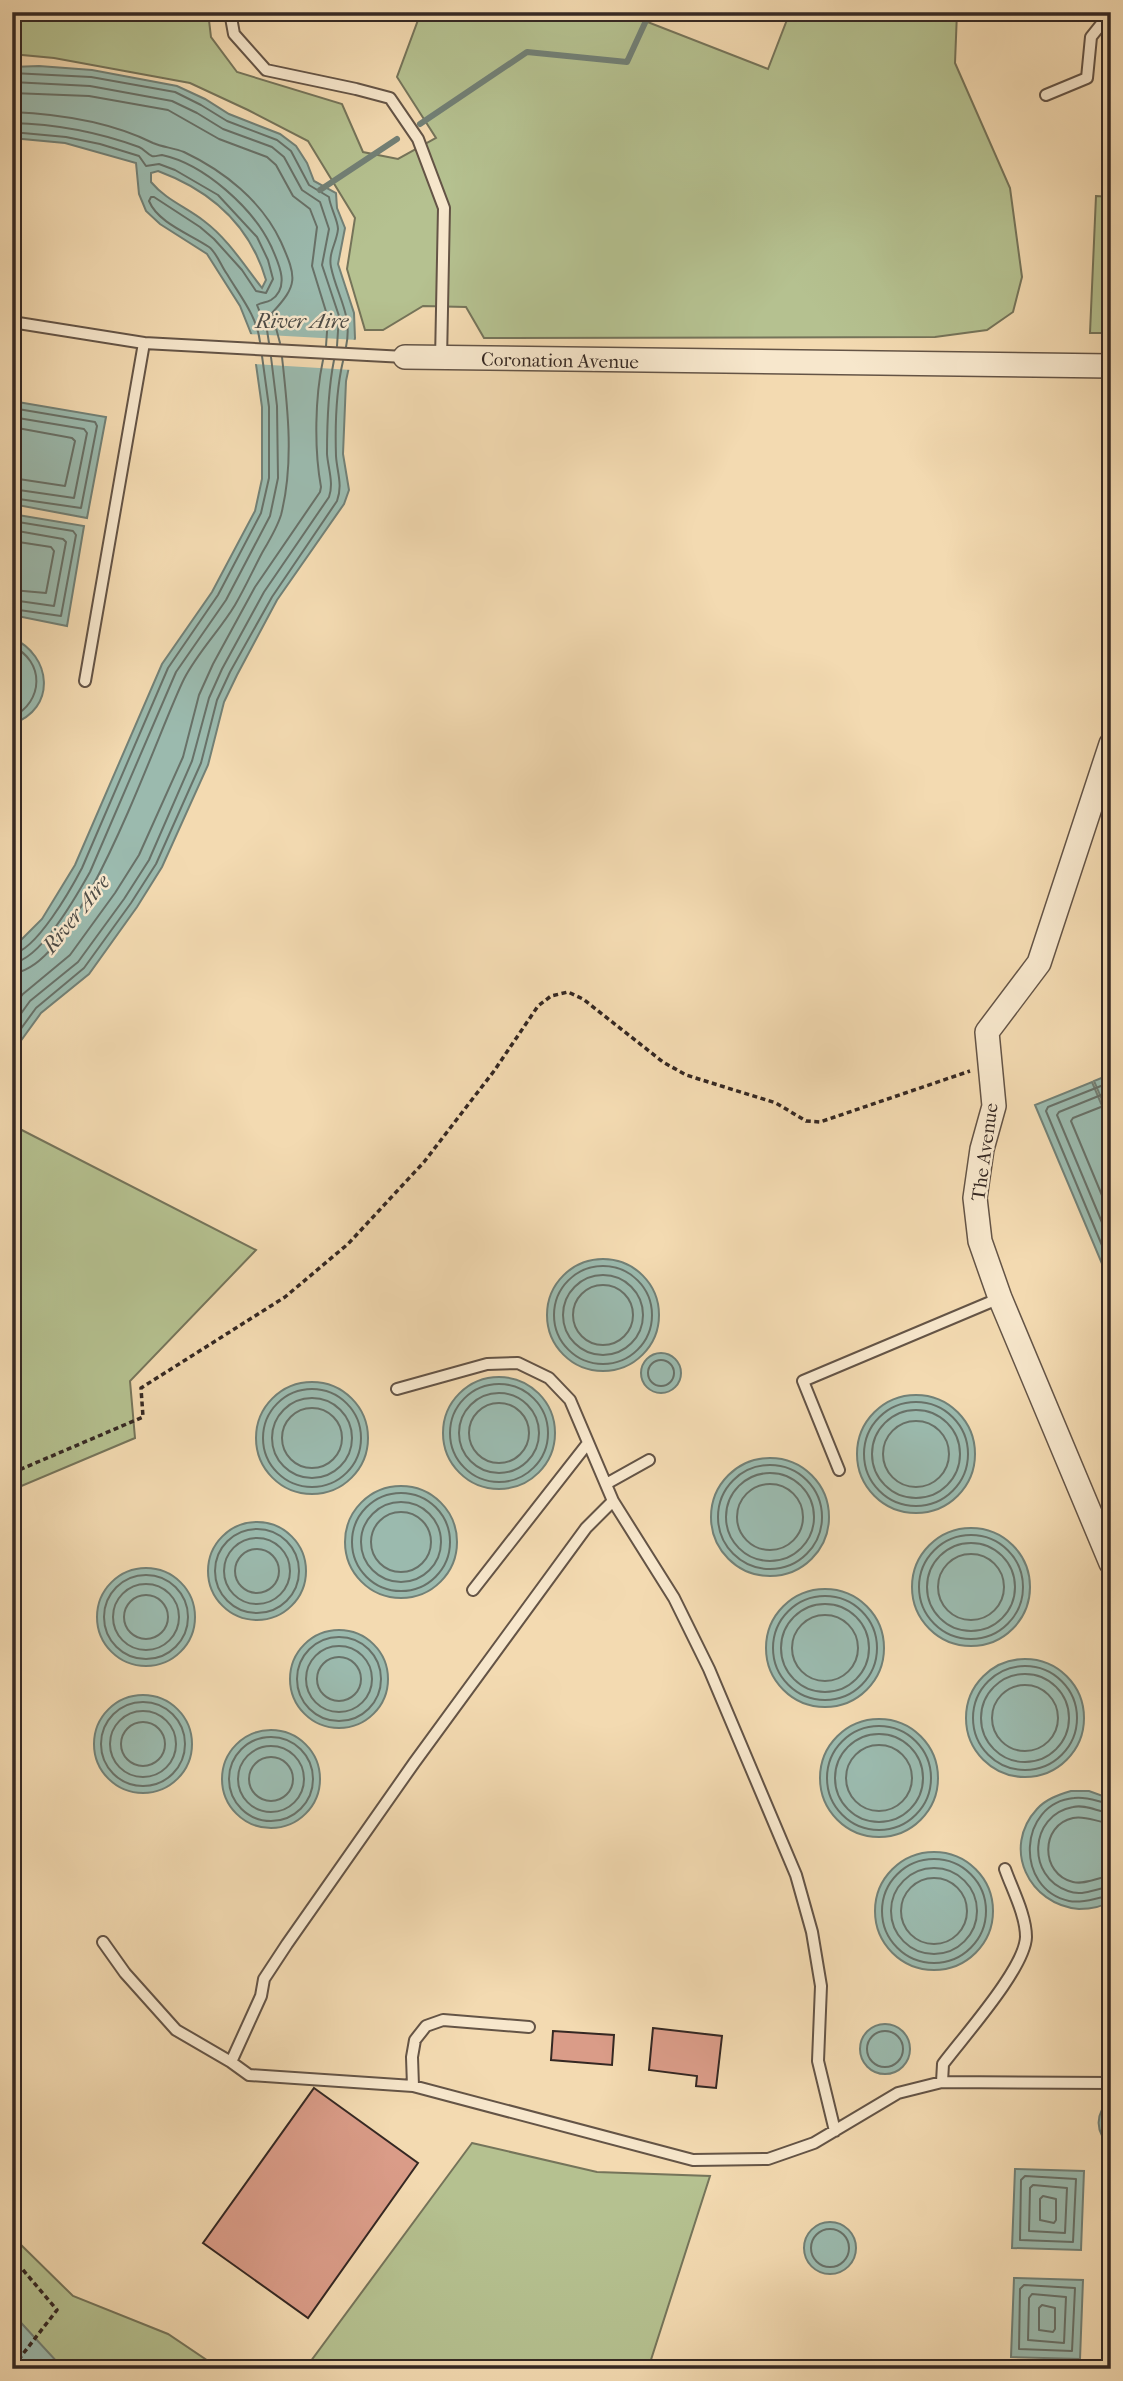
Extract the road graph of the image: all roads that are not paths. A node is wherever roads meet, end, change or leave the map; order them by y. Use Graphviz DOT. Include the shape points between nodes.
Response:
graph roads {
  1 [pos="230,12"];
  2 [pos="1108,18"];
  3 [pos="1046,95"];
  4 [pos="12,322"];
  5 [pos="145,343"];
  6 [pos="405,358"];
  7 [pos="441,360"];
  8 [pos="1111,366"];
  9 [pos="85,681"];
  10 [pos="1111,744"];
  11 [pos="1000,1298"];
  12 [pos="397,1389"];
  13 [pos="588,1443"];
  14 [pos="649,1460"];
  15 [pos="839,1470"];
  16 [pos="606,1484"];
  17 [pos="613,1501"];
  18 [pos="1111,1563"];
  19 [pos="473,1590"];
  20 [pos="1005,1869"];
  21 [pos="103,1942"];
  22 [pos="529,2027"];
  23 [pos="231,2062"];
  24 [pos="942,2082"];
  25 [pos="1111,2083"];
  26 [pos="413,2086"];
  27 [pos="835,2131"];
  1 -- 7 [label="lane" via="234,34 266,70 390,99 418,139 444,208"];
  2 -- 3 [label="lane" via="1091,37 1087,78"];
  4 -- 5 [label="lane, Coronation Avenue"];
  5 -- 6 [label="lane, Coronation Avenue"];
  5 -- 9 [label="lane"];
  6 -- 7 [label="street, Coronation Avenue"];
  7 -- 8 [label="street, Coronation Avenue"];
  10 -- 11 [label="street, The Avenue" via="1039,963 987,1032 994,1106 975,1198 980,1241"];
  11 -- 15 [label="lane" via="803,1381"];
  11 -- 18 [label="street, The Avenue"];
  12 -- 13 [label="lane" via="487,1364 519,1363 549,1378 570,1400"];
  13 -- 16 [label="lane"];
  13 -- 19 [label="lane"];
  14 -- 16 [label="lane"];
  16 -- 17 [label="lane"];
  17 -- 23 [label="lane" via="586,1528 287,1944 264,1979"];
  17 -- 27 [label="lane" via="674,1598 709,1669 796,1875 821,1986 818,2061"];
  20 -- 24 [label="lane" via="1026,1937 1018,1964 943,2064"];
  21 -- 23 [label="lane" via="176,2030"];
  22 -- 26 [label="lane" via="443,2021 426,2026 415,2040"];
  23 -- 26 [label="lane" via="249,2074"];
  24 -- 25 [label="lane"];
  24 -- 27 [label="lane" via="898,2093"];
  26 -- 27 [label="lane" via="693,2160 768,2159"];
}
